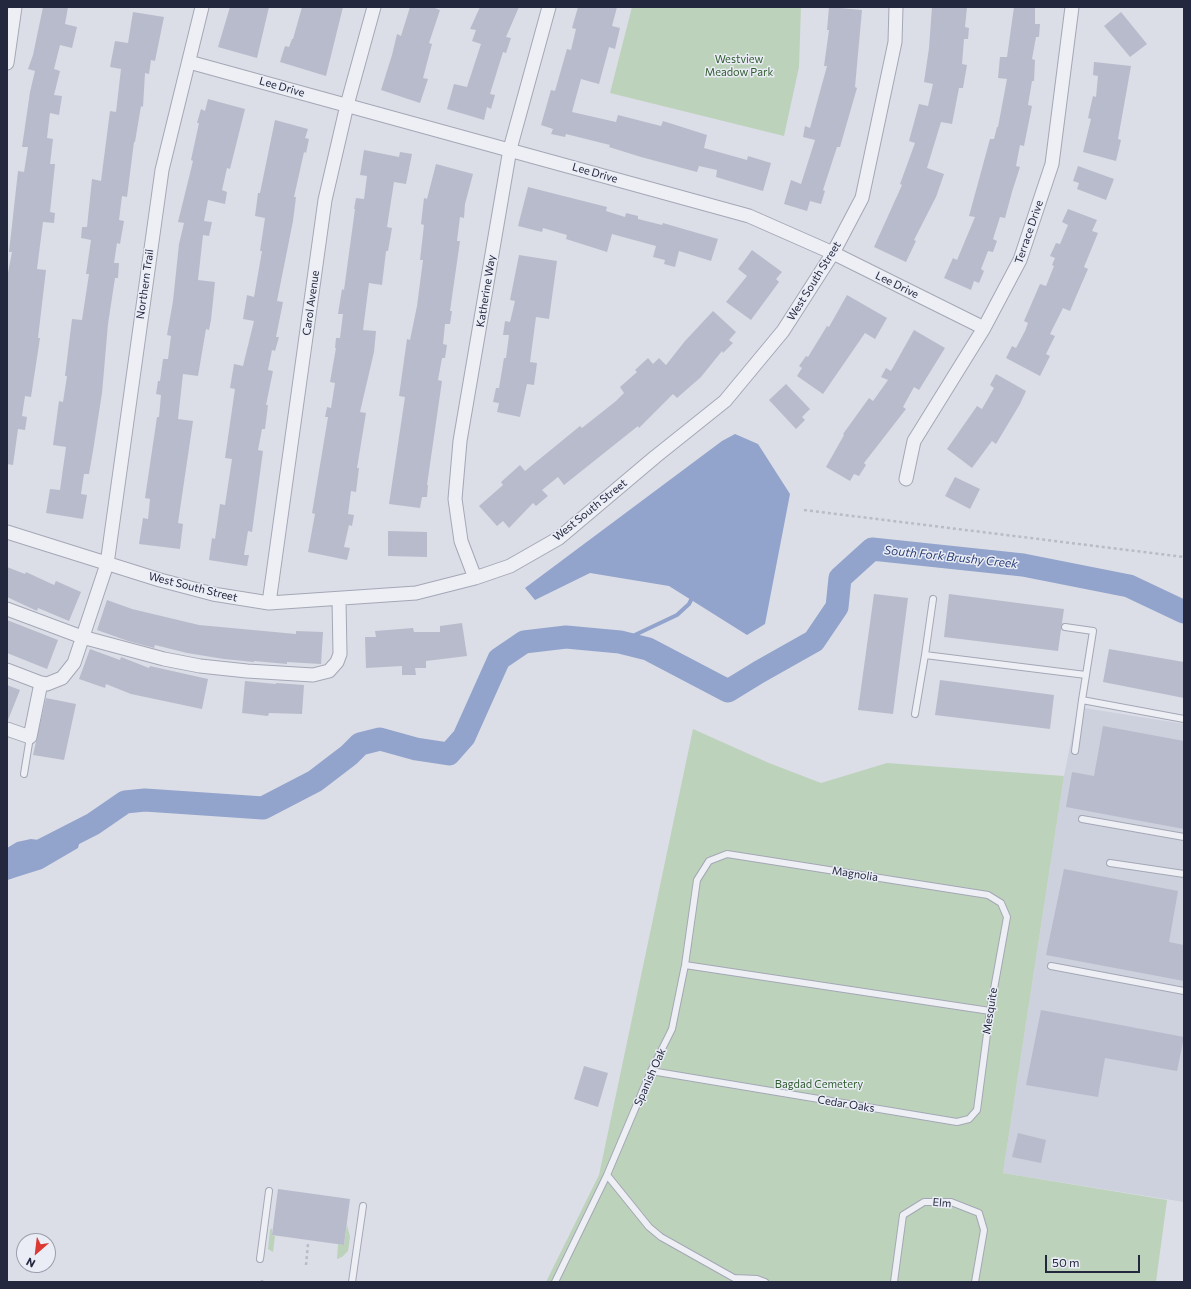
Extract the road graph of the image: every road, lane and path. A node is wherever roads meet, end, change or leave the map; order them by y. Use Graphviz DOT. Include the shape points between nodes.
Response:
graph roads {
  1 [pos="14,7"];
  2 [pos="202,7"];
  3 [pos="374,7"];
  4 [pos="549,7"];
  5 [pos="896,7"];
  6 [pos="1072,7"];
  7 [pos="188,62"];
  8 [pos="7,63"];
  9 [pos="346,105"];
  10 [pos="510,149"];
  11 [pos="833,253"];
  12 [pos="984,328"];
  13 [pos="906,479"];
  14 [pos="804,510"];
  15 [pos="7,532"];
  16 [pos="1184,556"];
  17 [pos="108,564"];
  18 [pos="475,578"];
  19 [pos="339,599"];
  20 [pos="933,599"];
  21 [pos="269,603"];
  22 [pos="7,609"];
  23 [pos="1066,628"];
  24 [pos="82,637"];
  25 [pos="925,655"];
  26 [pos="7,670"];
  27 [pos="1086,675"];
  28 [pos="41,683"];
  29 [pos="1082,700"];
  30 [pos="915,714"];
  31 [pos="1184,719"];
  32 [pos="7,729"];
  33 [pos="30,737"];
  34 [pos="1074,751"];
  35 [pos="24,774"];
  36 [pos="1082,819"];
  37 [pos="1184,837"];
  38 [pos="709,861"];
  39 [pos="1110,863"];
  40 [pos="1184,874"];
  41 [pos="1001,903"];
  42 [pos="685,966"];
  43 [pos="1051,966"];
  44 [pos="1184,991"];
  45 [pos="990,1011"];
  46 [pos="651,1071"];
  47 [pos="969,1119"];
  48 [pos="607,1175"];
  49 [pos="269,1191"];
  50 [pos="363,1206"];
  51 [pos="308,1244"];
  52 [pos="260,1259"];
  53 [pos="306,1265"];
  54 [pos="733,1280"];
  55 [pos="352,1282"];
  56 [pos="555,1282"];
  57 [pos="765,1282"];
  58 [pos="894,1282"];
  59 [pos="975,1282"];
  1 -- 8 [label="street"];
  2 -- 7 [label="street, Northern Trail"];
  3 -- 9 [label="street, Carol Avenue"];
  4 -- 10 [label="street, Katherine Way"];
  5 -- 11 [label="street, West South Street" via="895,42 862,198"];
  6 -- 12 [label="street, Terrace Drive" via="1052,164 1020,260"];
  7 -- 9 [label="street, Lee Drive"];
  7 -- 17 [label="street, Northern Trail" via="162,170"];
  9 -- 10 [label="street, Lee Drive"];
  9 -- 21 [label="street, Carol Avenue" via="325,200"];
  10 -- 11 [label="street, Lee Drive" via="749,216"];
  10 -- 18 [label="street, Katherine Way" via="460,441 456,499 461,541"];
  11 -- 12 [label="street, Lee Drive"];
  11 -- 18 [label="street, West South Street" via="784,331 725,401 649,461 559,538 510,566"];
  12 -- 13 [label="street, Terrace Drive" via="914,440"];
  14 -- 16 [label="path"];
  15 -- 17 [label="street, West South Street"];
  17 -- 21 [label="street, West South Street" via="213,594"];
  17 -- 24 [label="street, Northern Trail"];
  18 -- 19 [label="street, West South Street" via="416,593"];
  19 -- 21 [label="street, West South Street"];
  19 -- 24 [label="street" via="340,654 329,671 313,675 247,672 200,666"];
  20 -- 25 [label="lane"];
  22 -- 24 [label="street"];
  23 -- 27 [label="lane" via="1093,631"];
  24 -- 28 [label="street, Northern Trail" via="74,663 62,678 47,684"];
  25 -- 27 [label="lane"];
  25 -- 30 [label="lane"];
  26 -- 28 [label="street"];
  27 -- 29 [label="lane"];
  28 -- 33 [label="street"];
  29 -- 31 [label="lane"];
  29 -- 34 [label="lane"];
  32 -- 33 [label="street"];
  33 -- 35 [label="lane"];
  36 -- 37 [label="lane"];
  38 -- 41 [label="lane, Magnolia" via="727,854 988,895"];
  38 -- 42 [label="lane, Spanish Oak" via="697,880"];
  39 -- 40 [label="lane"];
  41 -- 45 [label="lane, Mesquite" via="1007,917"];
  42 -- 45 [label="lane"];
  42 -- 46 [label="lane, Spanish Oak" via="672,1029"];
  43 -- 44 [label="lane"];
  45 -- 47 [label="lane, Mesquite" via="977,1110"];
  46 -- 47 [label="lane, Cedar Oaks" via="957,1122"];
  46 -- 48 [label="lane, Spanish Oak"];
  48 -- 54 [label="lane" via="648,1227"];
  48 -- 56 [label="lane, Spanish Oak"];
  49 -- 52 [label="lane"];
  50 -- 55 [label="lane"];
  51 -- 53 [label="path"];
  54 -- 57 [label="lane" via="757,1279"];
  58 -- 59 [label="lane, Elm" via="903,1215 924,1202 951,1202 979,1213 984,1230"];
}
